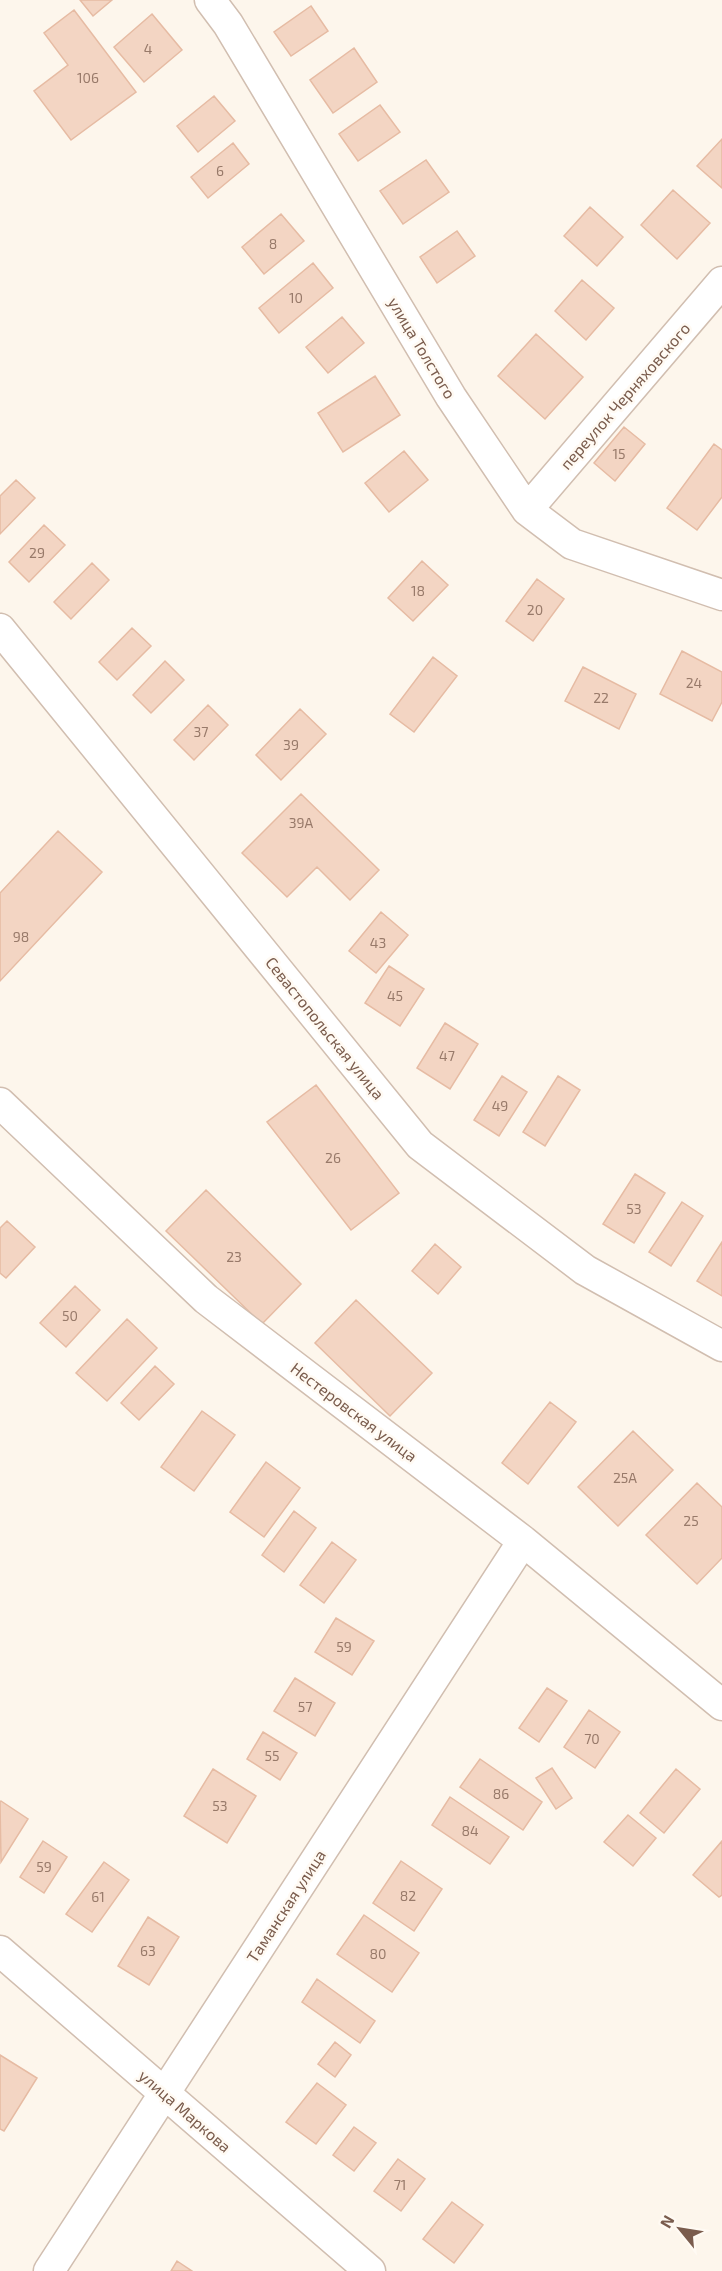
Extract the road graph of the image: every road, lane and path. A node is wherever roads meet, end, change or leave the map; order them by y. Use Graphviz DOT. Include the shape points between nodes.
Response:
graph roads {
  1 [pos="210,0"];
  2 [pos="722,282"];
  3 [pos="527,510"];
  4 [pos="722,595"];
  5 [pos="0,628"];
  6 [pos="0,1103"];
  7 [pos="722,1346"];
  8 [pos="523,1541"];
  9 [pos="722,1705"];
  10 [pos="0,1952"];
  11 [pos="164,2093"];
  12 [pos="49,2271"];
  13 [pos="370,2271"];
  1 -- 3 [label="street, улица Толстого" via="451,397"];
  2 -- 3 [label="street, переулок Черняховского"];
  3 -- 4 [label="street, улица Толстого" via="572,544"];
  5 -- 7 [label="street, Севастопольская улица" via="420,1144 585,1270"];
  6 -- 8 [label="street, Нестеровская улица" via="207,1299"];
  8 -- 9 [label="street, Нестеровская улица"];
  8 -- 11 [label="street, Таманская улица"];
  10 -- 11 [label="street, улица Маркова"];
  11 -- 12 [label="street, Таманская улица"];
  11 -- 13 [label="street, улица Маркова"];
}
